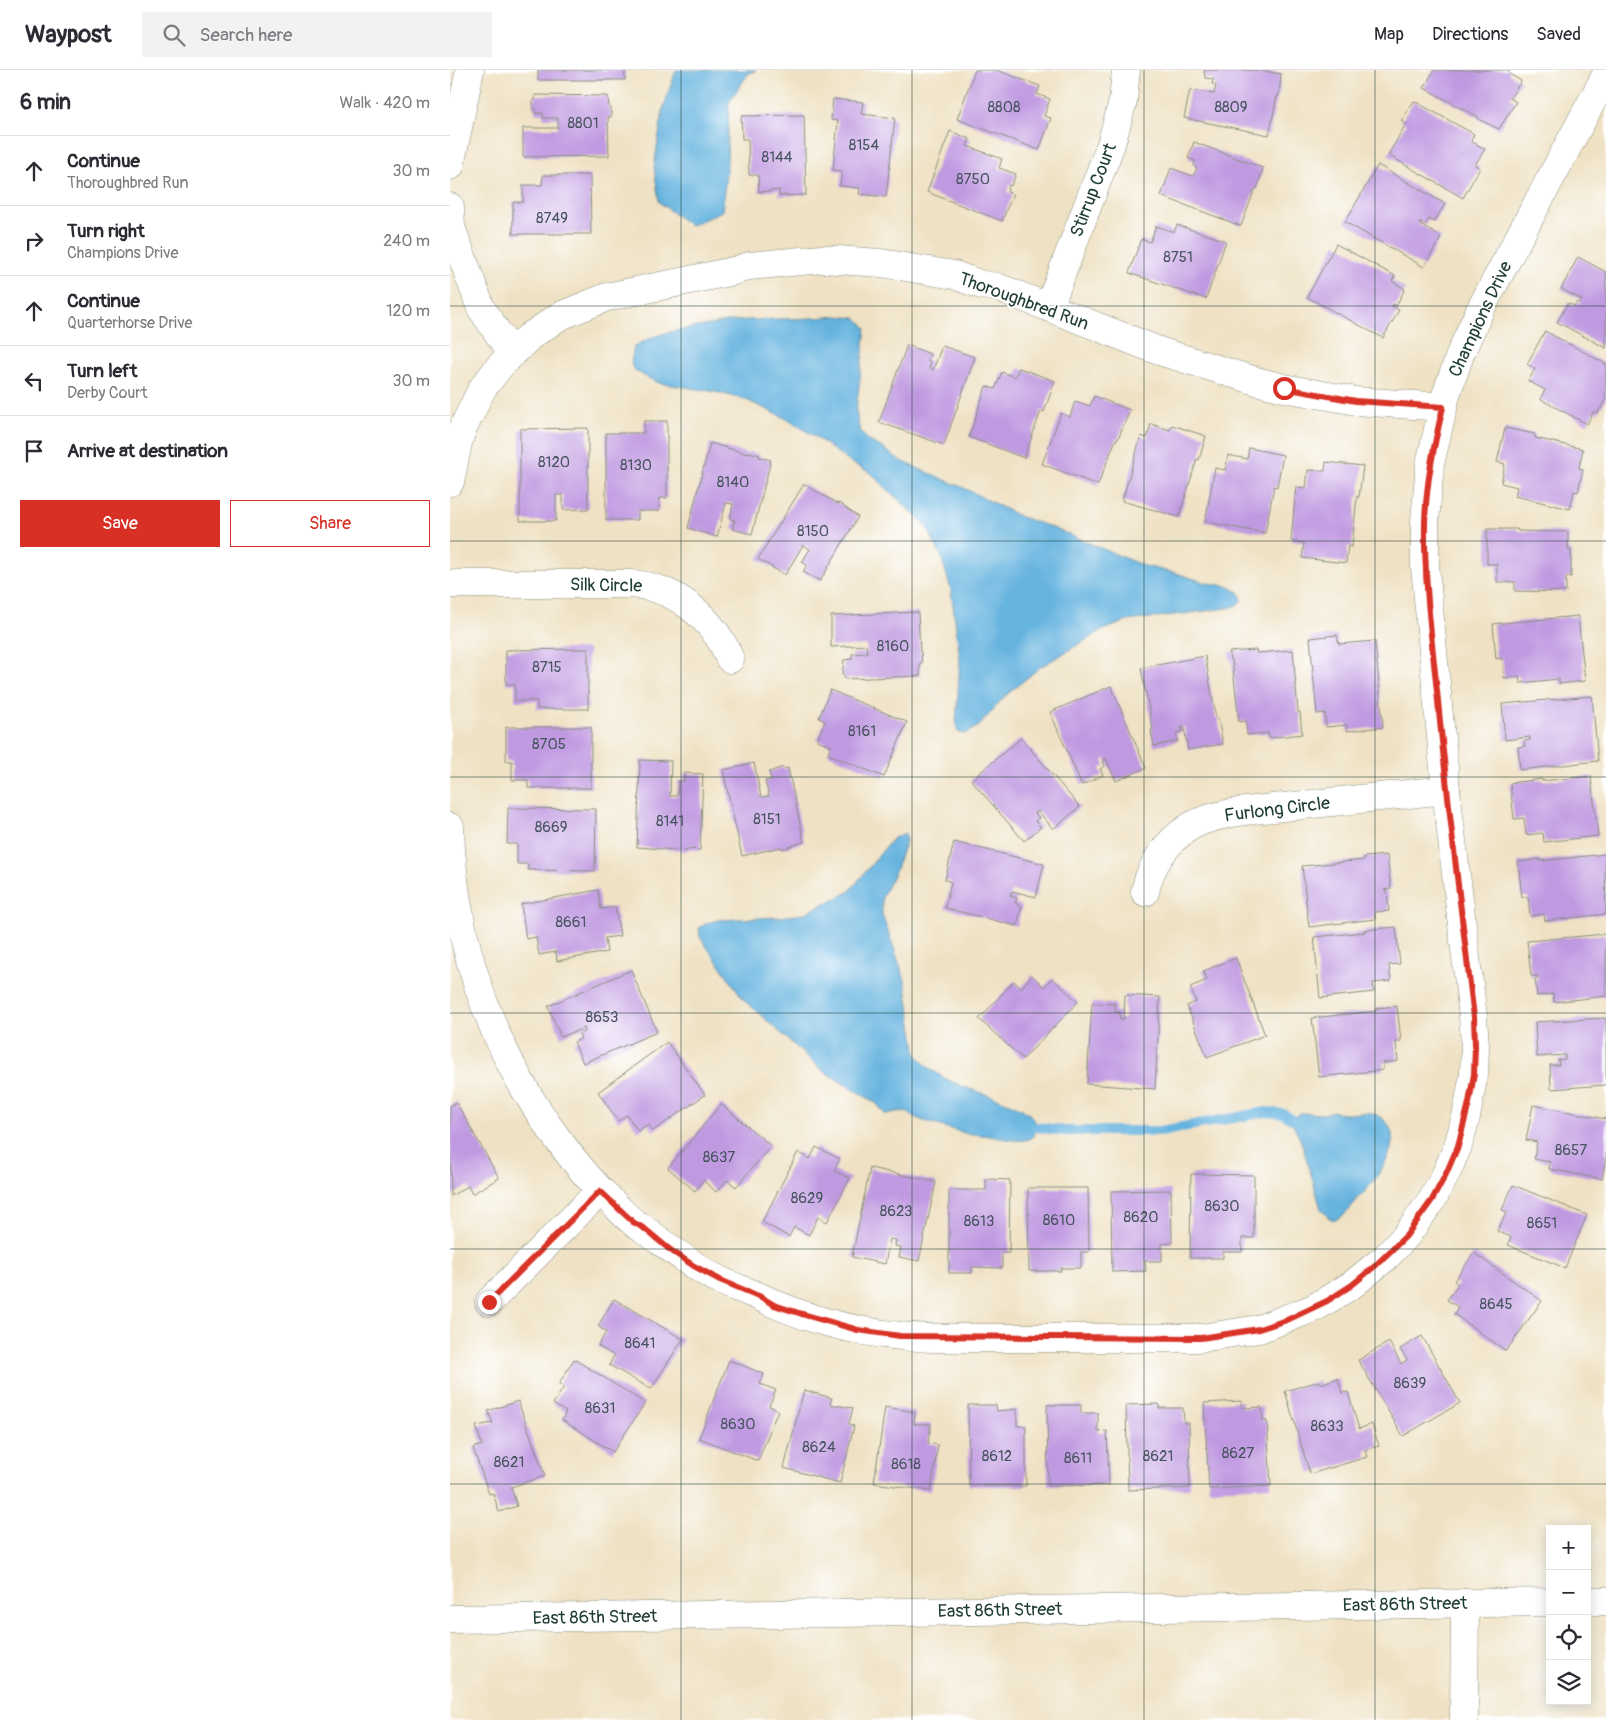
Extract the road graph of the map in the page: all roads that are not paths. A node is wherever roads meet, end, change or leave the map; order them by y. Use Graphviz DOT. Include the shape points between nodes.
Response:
graph roads {
  1 [pos="470,70"];
  2 [pos="1126,70"];
  3 [pos="1606,75"];
  4 [pos="450,166"];
  5 [pos="450,207"];
  6 [pos="1049,307"];
  7 [pos="512,354"];
  8 [pos="1443,407"];
  9 [pos="450,482"];
  10 [pos="450,584"];
  11 [pos="730,659"];
  12 [pos="1446,790"];
  13 [pos="450,826"];
  14 [pos="1145,892"];
  15 [pos="600,1191"];
  16 [pos="489,1302"];
  17 [pos="1591,1601"];
  18 [pos="1606,1601"];
  19 [pos="1546,1602"];
  20 [pos="1464,1603"];
  21 [pos="450,1619"];
  22 [pos="1464,1720"];
  1 -- 4 [label="street"];
  2 -- 6 [label="street, Stirrup Court" via="1123,101 1112,144"];
  3 -- 8 [label="street, Champions Drive" via="1480,310 1461,352"];
  5 -- 7 [label="street" via="451,227 481,308"];
  6 -- 7 [label="street, Thoroughbred Run" via="954,275 881,263 822,259 763,264 607,298 560,316 529,337"];
  6 -- 8 [label="street, Thoroughbred Run" via="1186,361 1284,388 1356,401"];
  7 -- 9 [label="street, Thoroughbred Run" via="482,389 462,430"];
  8 -- 12 [label="street, Champions Drive" via="1430,464 1425,552"];
  10 -- 11 [label="street, Silk Circle" via="652,586 679,598 702,615 716,632"];
  12 -- 14 [label="street, Furlong Circle" via="1216,816 1188,828 1162,852 1151,871"];
  12 -- 15 [label="street, Champions Drive" via="1474,1017 1474,1074 1466,1117 1446,1174 1406,1236 1352,1285 1314,1308 1259,1329 1201,1338 908,1337 845,1326 774,1305 720,1280 669,1249"];
  13 -- 15 [label="street, Champions Drive" via="451,856 462,927 470,963 492,1025 536,1109"];
  15 -- 16 [label="street"];
  17 -- 18 [label="street"];
  19 -- 20 [label="street, East 86th Street"];
  20 -- 21 [label="street, East 86th Street"];
  20 -- 22 [label="street"];
}
